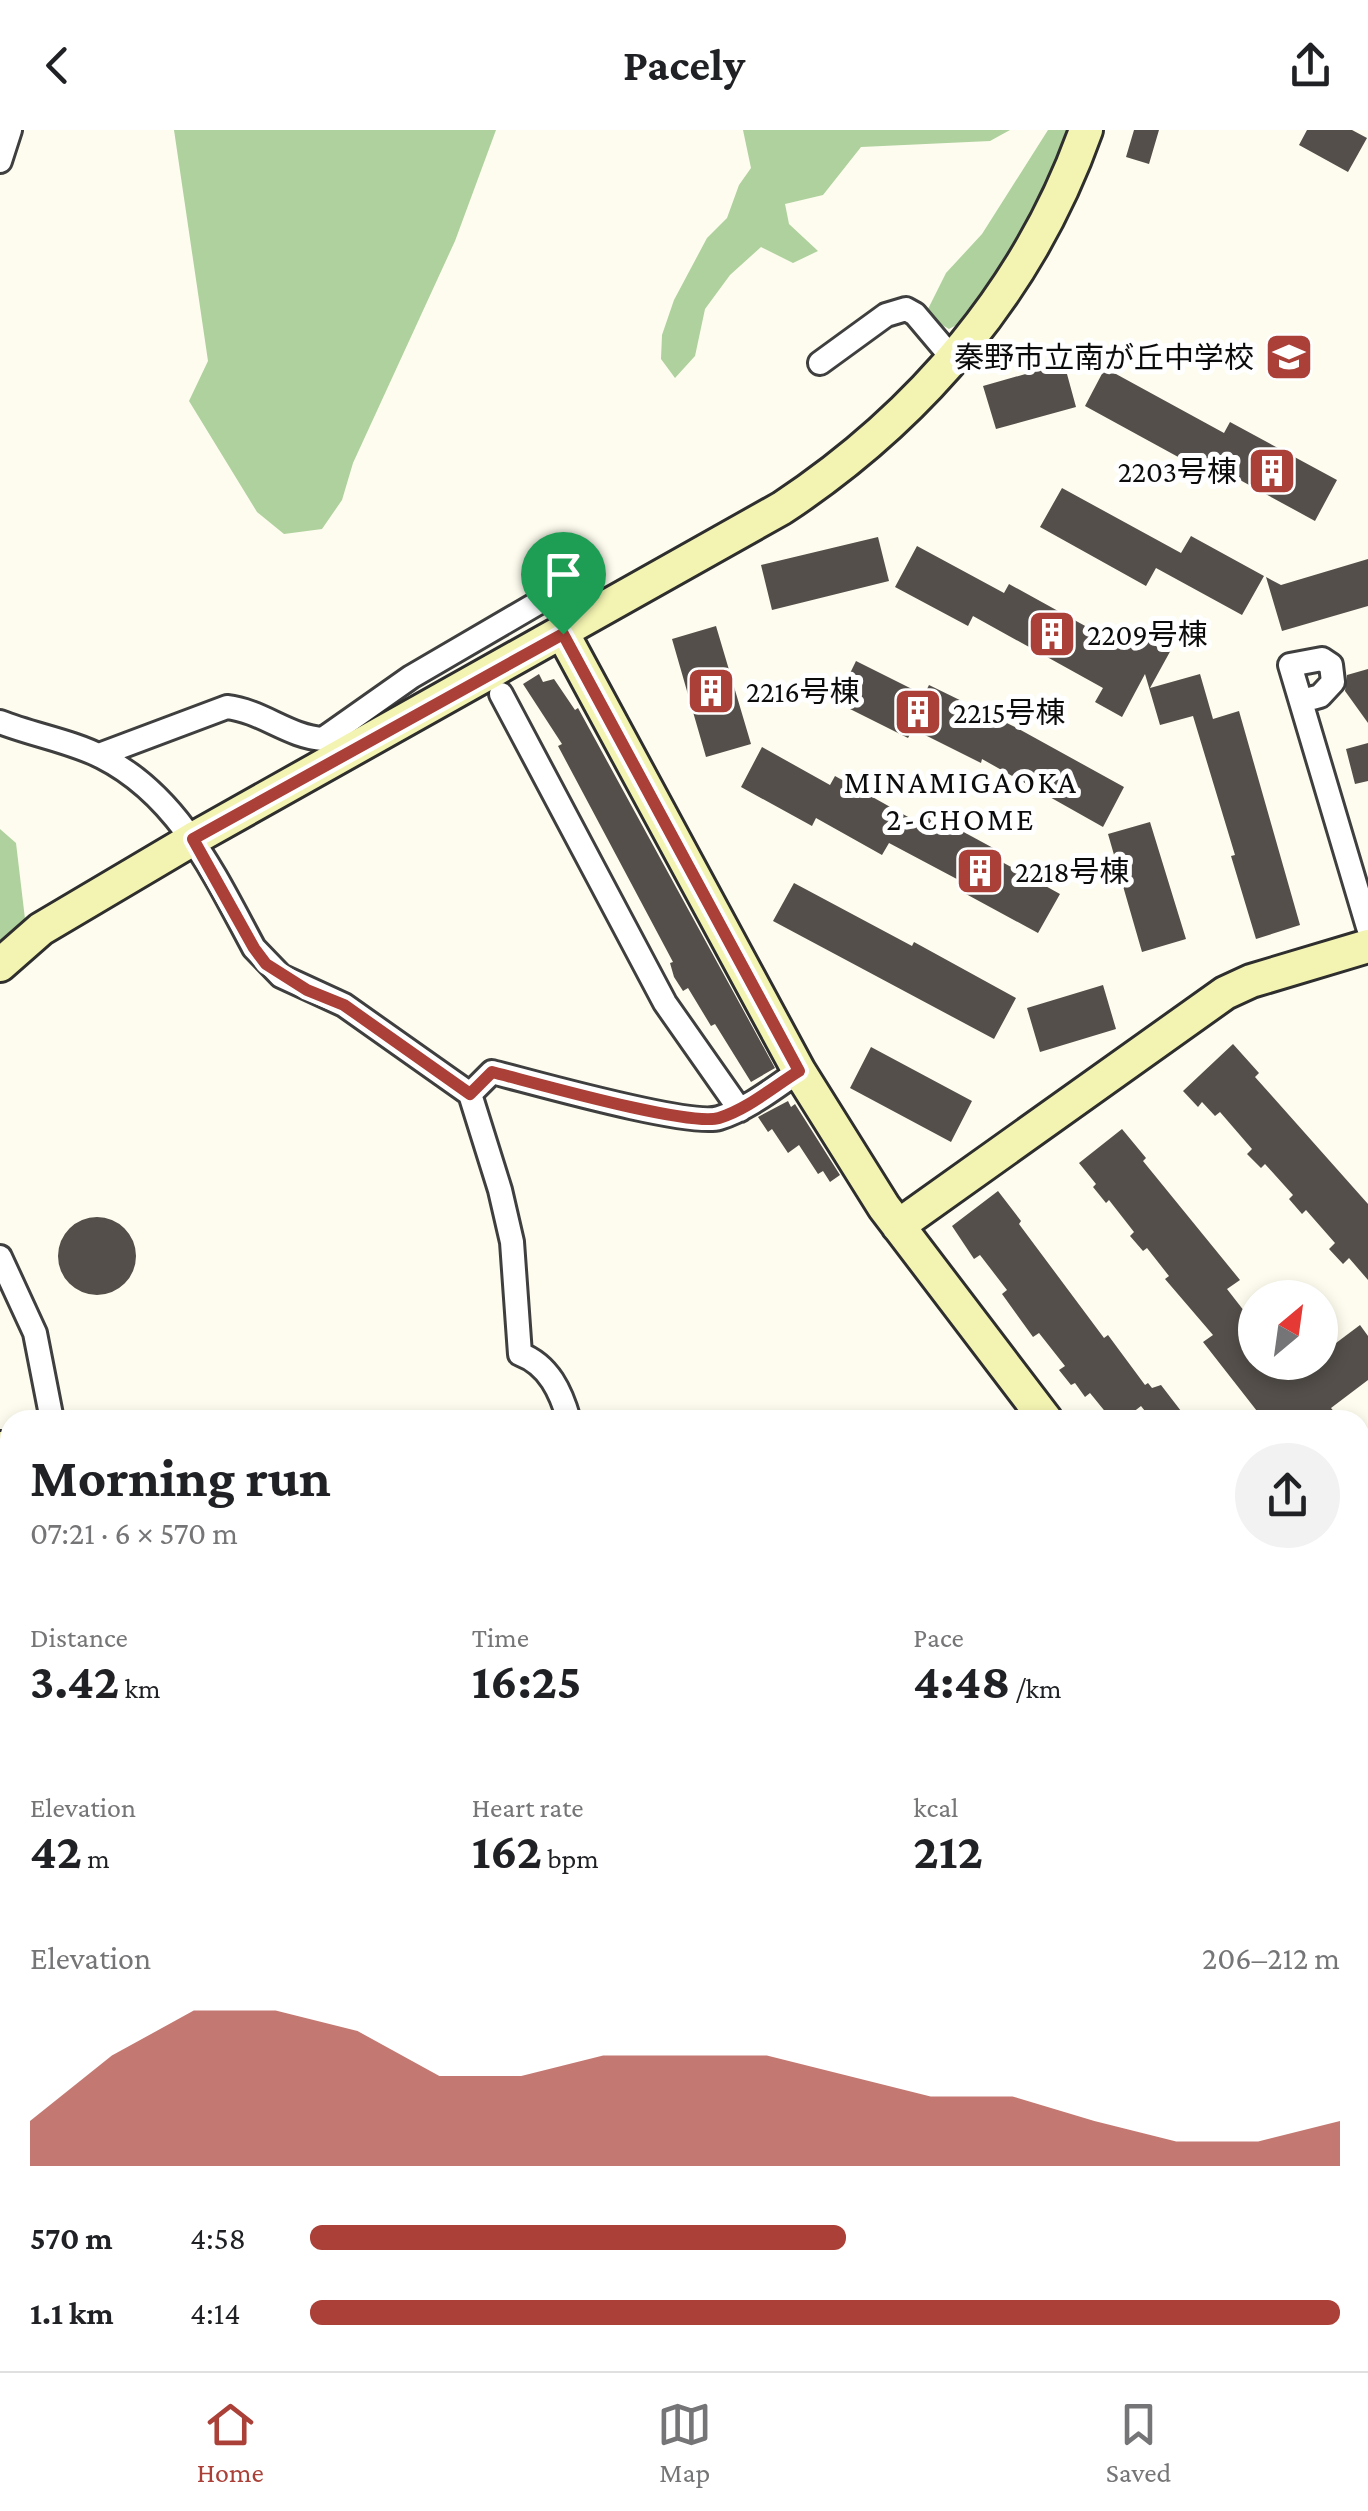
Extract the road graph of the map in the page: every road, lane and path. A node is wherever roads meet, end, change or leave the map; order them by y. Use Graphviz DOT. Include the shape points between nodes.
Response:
graph roads {
  1 [pos="10,130"];
  2 [pos="1086,130"];
  3 [pos="0,162"];
  4 [pos="953,359"];
  5 [pos="820,363"];
  6 [pos="574,578"];
  7 [pos="563,634"];
  8 [pos="1302,701"];
  9 [pos="501,710"];
  10 [pos="0,722"];
  11 [pos="329,749"];
  12 [pos="100,755"];
  13 [pos="193,839"];
  14 [pos="1368,928"];
  15 [pos="1368,946"];
  16 [pos="0,966"];
  17 [pos="799,1071"];
  18 [pos="470,1094"];
  19 [pos="740,1110"];
  20 [pos="898,1226"];
  21 [pos="0,1256"];
  22 [pos="50,1410"];
  23 [pos="566,1410"];
  24 [pos="1038,1410"];
  1 -- 3 [label="street"];
  2 -- 4 [label="street" via="1021,268"];
  4 -- 5 [label="street" via="906,309 886,315"];
  4 -- 7 [label="street" via="888,427 818,484"];
  6 -- 11 [label="street" via="412,677"];
  7 -- 11 [label="street"];
  7 -- 17 [label="street"];
  8 -- 14 [label="street"];
  9 -- 19 [label="street" via="664,1003"];
  10 -- 12 [label="street"];
  11 -- 12 [label="street" via="243,709 227,708"];
  11 -- 13 [label="street"];
  12 -- 13 [label="street" via="132,775"];
  13 -- 16 [label="street" via="41,929"];
  13 -- 18 [label="street" via="266,964 344,1005"];
  15 -- 20 [label="street" via="1224,993"];
  17 -- 19 [label="street"];
  17 -- 20 [label="street"];
  18 -- 19 [label="street" via="492,1072 698,1119"];
  18 -- 23 [label="street" via="512,1242 520,1354 546,1372"];
  20 -- 24 [label="street"];
  21 -- 22 [label="street" via="35,1332"];
}
